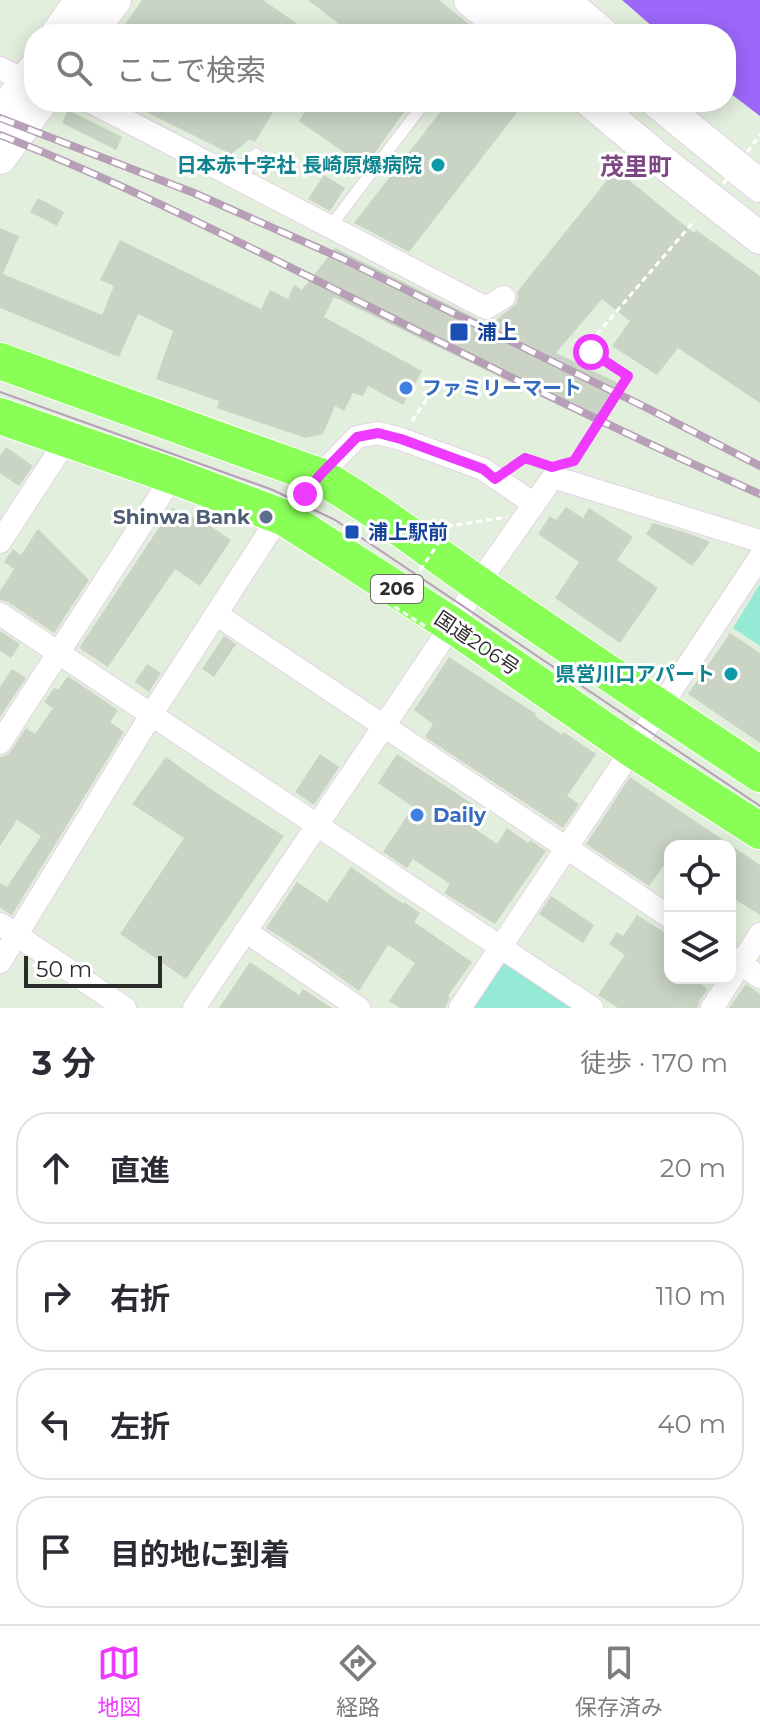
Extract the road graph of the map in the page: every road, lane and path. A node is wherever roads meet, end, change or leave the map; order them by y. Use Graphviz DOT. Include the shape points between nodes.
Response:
graph roads {
  1 [pos="81,0"];
  2 [pos="115,0"];
  3 [pos="470,0"];
  4 [pos="501,0"];
  5 [pos="535,0"];
  6 [pos="563,0"];
  7 [pos="64,24"];
  8 [pos="97,24"];
  9 [pos="499,24"];
  10 [pos="530,24"];
  11 [pos="563,24"];
  12 [pos="591,24"];
  13 [pos="24,81"];
  14 [pos="24,83"];
  15 [pos="110,112"];
  16 [pos="417,112"];
  17 [pos="603,112"];
  18 [pos="636,112"];
  19 [pos="669,112"];
  20 [pos="696,112"];
  21 [pos="0,117"];
  22 [pos="760,135"];
  23 [pos="256,154"];
  24 [pos="0,158"];
  25 [pos="760,164"];
  26 [pos="241,180"];
  27 [pos="760,186"];
  28 [pos="705,208"];
  29 [pos="760,212"];
  30 [pos="695,220"];
  31 [pos="330,227"];
  32 [pos="760,238"];
  33 [pos="504,297"];
  34 [pos="0,361"];
  35 [pos="430,394"];
  36 [pos="0,416"];
  37 [pos="67,439"];
  38 [pos="401,439"];
  39 [pos="574,461"];
  40 [pos="552,467"];
  41 [pos="173,476"];
  42 [pos="319,476"];
  43 [pos="495,479"];
  44 [pos="534,504"];
  45 [pos="507,517"];
  46 [pos="285,518"];
  47 [pos="760,541"];
  48 [pos="0,542"];
  49 [pos="760,557"];
  50 [pos="478,584"];
  51 [pos="0,614"];
  52 [pos="216,614"];
  53 [pos="438,626"];
  54 [pos="59,653"];
  55 [pos="659,708"];
  56 [pos="151,715"];
  57 [pos="384,726"];
  58 [pos="0,743"];
  59 [pos="632,749"];
  60 [pos="760,774"];
  61 [pos="317,826"];
  62 [pos="760,831"];
  63 [pos="566,848"];
  64 [pos="664,913"];
  65 [pos="8,930"];
  66 [pos="245,931"];
  67 [pos="760,934"];
  68 [pos="500,947"];
  69 [pos="736,959"];
  70 [pos="736,961"];
  71 [pos="0,962"];
  72 [pos="760,977"];
  73 [pos="724,984"];
  74 [pos="125,1008"];
  75 [pos="194,1008"];
  76 [pos="359,1008"];
  77 [pos="460,1008"];
  78 [pos="592,1008"];
  79 [pos="712,1008"];
  1 -- 7 [label="main road"];
  2 -- 8 [label="main road"];
  3 -- 9 [label="main road"];
  4 -- 10 [label="main road"];
  5 -- 11 [label="main road"];
  6 -- 12 [label="main road"];
  13 -- 21 [label="main road"];
  14 -- 24 [label="main road"];
  15 -- 26 [label="street"];
  16 -- 31 [label="lane"];
  17 -- 32 [label="main road"];
  18 -- 29 [label="main road"];
  19 -- 27 [label="main road"];
  20 -- 25 [label="main road"];
  22 -- 28 [label="path, bridge"];
  23 -- 26 [label="lane"];
  26 -- 31 [label="street"];
  30 -- 39 [label="path" via="585,348 628,376"];
  31 -- 33 [label="street" via="486,308"];
  34 -- 42 [label="highway, 206"];
  35 -- 38 [label="path"];
  36 -- 37 [label="highway, 国道206号 / 206"];
  37 -- 41 [label="highway, 国道206号 / 206"];
  37 -- 48 [label="street"];
  38 -- 42 [label="street" via="378,433 357,437"];
  38 -- 43 [label="street" via="483,469"];
  40 -- 43 [label="path" via="525,458"];
  41 -- 46 [label="highway, 国道206号 / 206"];
  41 -- 54 [label="street"];
  42 -- 46 [label="street"];
  42 -- 50 [label="highway, 206"];
  43 -- 44 [label="street"];
  44 -- 47 [label="street" via="553,477"];
  44 -- 50 [label="street"];
  45 -- 53 [label="path, bridge" via="450,526 395,607"];
  46 -- 52 [label="street" via="271,529"];
  46 -- 53 [label="highway, 国道206号 / 206"];
  49 -- 55 [label="street"];
  50 -- 53 [label="street"];
  50 -- 55 [label="highway, 206"];
  51 -- 54 [label="street"];
  52 -- 56 [label="street"];
  52 -- 57 [label="street"];
  53 -- 57 [label="street"];
  53 -- 59 [label="highway, 国道206号 / 206"];
  54 -- 56 [label="street"];
  54 -- 58 [label="street"];
  55 -- 59 [label="street"];
  55 -- 60 [label="highway, 206"];
  56 -- 61 [label="street"];
  56 -- 65 [label="street"];
  57 -- 61 [label="street"];
  57 -- 63 [label="street"];
  59 -- 62 [label="highway, 国道206号 / 206"];
  59 -- 63 [label="street"];
  61 -- 66 [label="street"];
  61 -- 68 [label="street"];
  63 -- 64 [label="street"];
  63 -- 68 [label="street"];
  65 -- 71 [label="street"];
  65 -- 74 [label="street"];
  66 -- 75 [label="street"];
  66 -- 76 [label="street"];
  67 -- 69 [label="street"];
  68 -- 77 [label="street"];
  68 -- 78 [label="street"];
  70 -- 72 [label="street"];
  73 -- 79 [label="street"];
}
